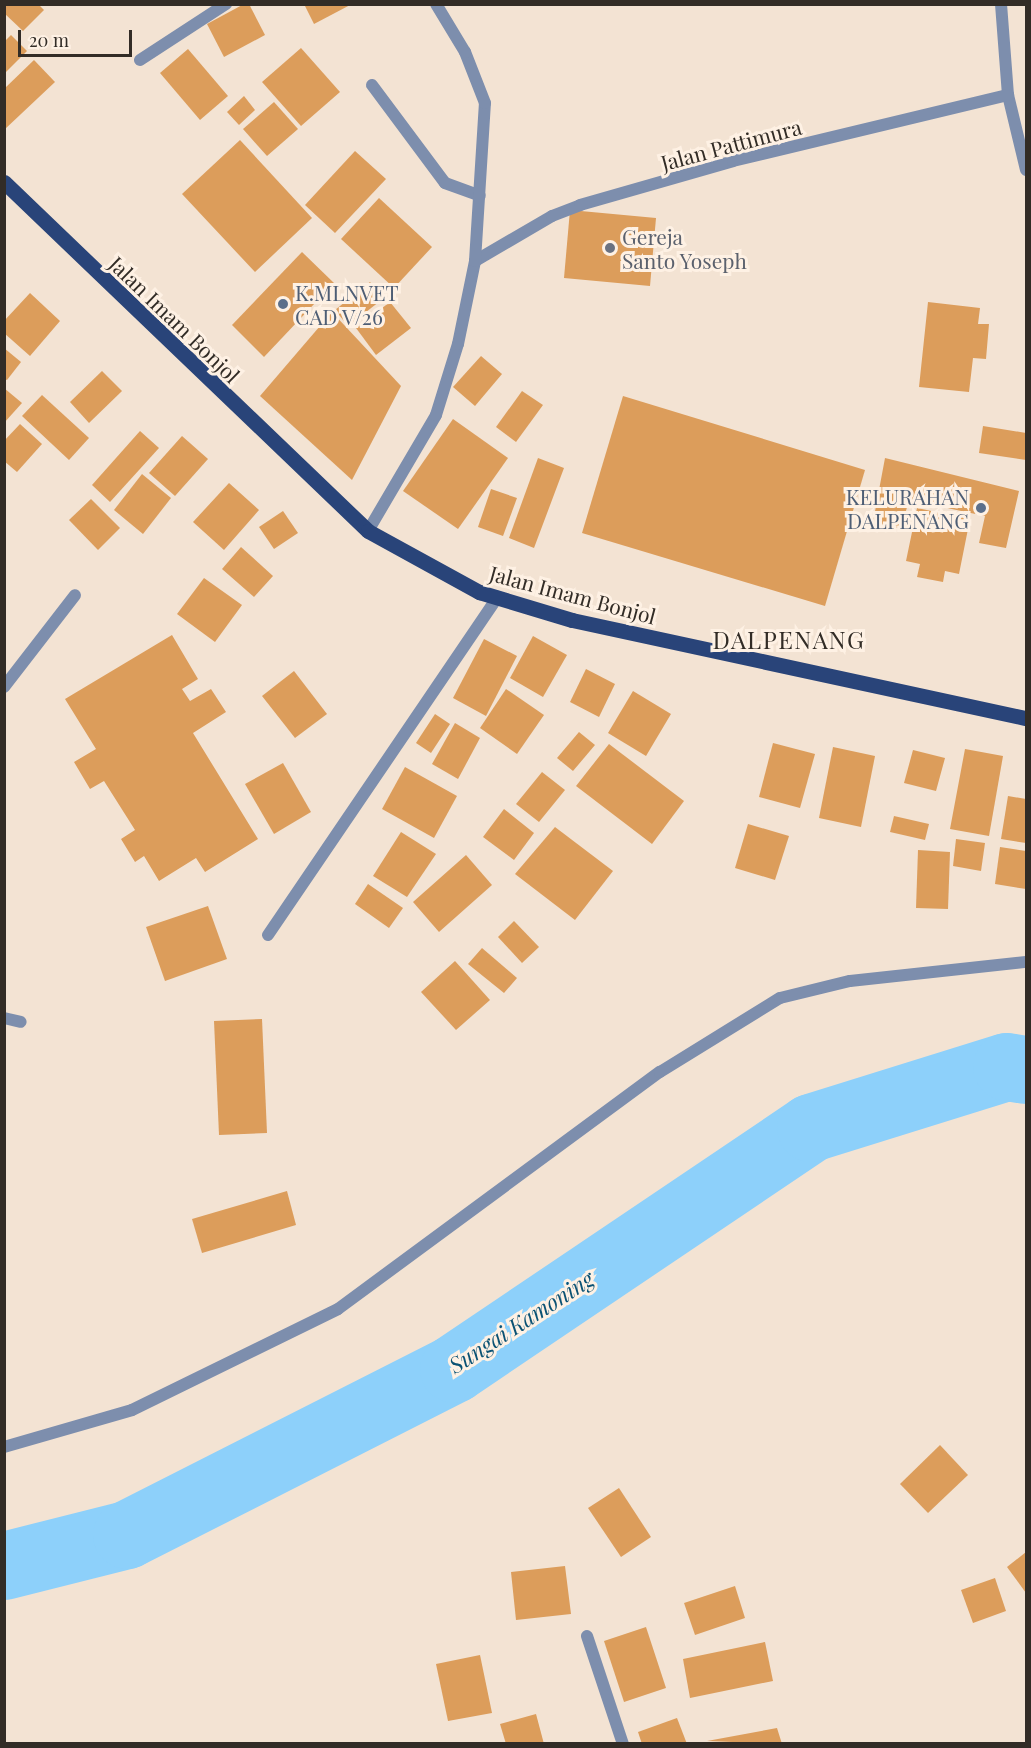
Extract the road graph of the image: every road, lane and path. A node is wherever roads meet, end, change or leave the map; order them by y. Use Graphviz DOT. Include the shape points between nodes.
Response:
graph roads {
  1 [pos="226,4"];
  2 [pos="436,4"];
  3 [pos="1001,4"];
  4 [pos="140,60"];
  5 [pos="372,85"];
  6 [pos="1008,95"];
  7 [pos="1026,170"];
  8 [pos="4,182"];
  9 [pos="480,196"];
  10 [pos="475,261"];
  11 [pos="368,531"];
  12 [pos="75,595"];
  13 [pos="498,597"];
  14 [pos="4,687"];
  15 [pos="1026,718"];
  16 [pos="268,935"];
  17 [pos="1026,962"];
  18 [pos="4,1018"];
  19 [pos="21,1022"];
  20 [pos="4,1447"];
  21 [pos="587,1636"];
  22 [pos="623,1743"];
  1 -- 4 [label="street"];
  2 -- 9 [label="street" via="465,52 485,103"];
  3 -- 6 [label="street"];
  5 -- 9 [label="street" via="445,183"];
  6 -- 7 [label="street"];
  6 -- 10 [label="street, Jalan Pattimura" via="733,161 580,205 552,216"];
  8 -- 11 [label="main road, Jalan Imam Bonjol"];
  9 -- 10 [label="street"];
  10 -- 11 [label="street" via="458,344 436,415"];
  11 -- 13 [label="main road, Jalan Imam Bonjol" via="479,592"];
  12 -- 14 [label="street"];
  13 -- 15 [label="main road, Jalan Imam Bonjol" via="572,620"];
  13 -- 16 [label="street"];
  17 -- 20 [label="street" via="850,981 780,998 660,1072 338,1309 132,1410"];
  18 -- 19 [label="street"];
  21 -- 22 [label="street"];
}
